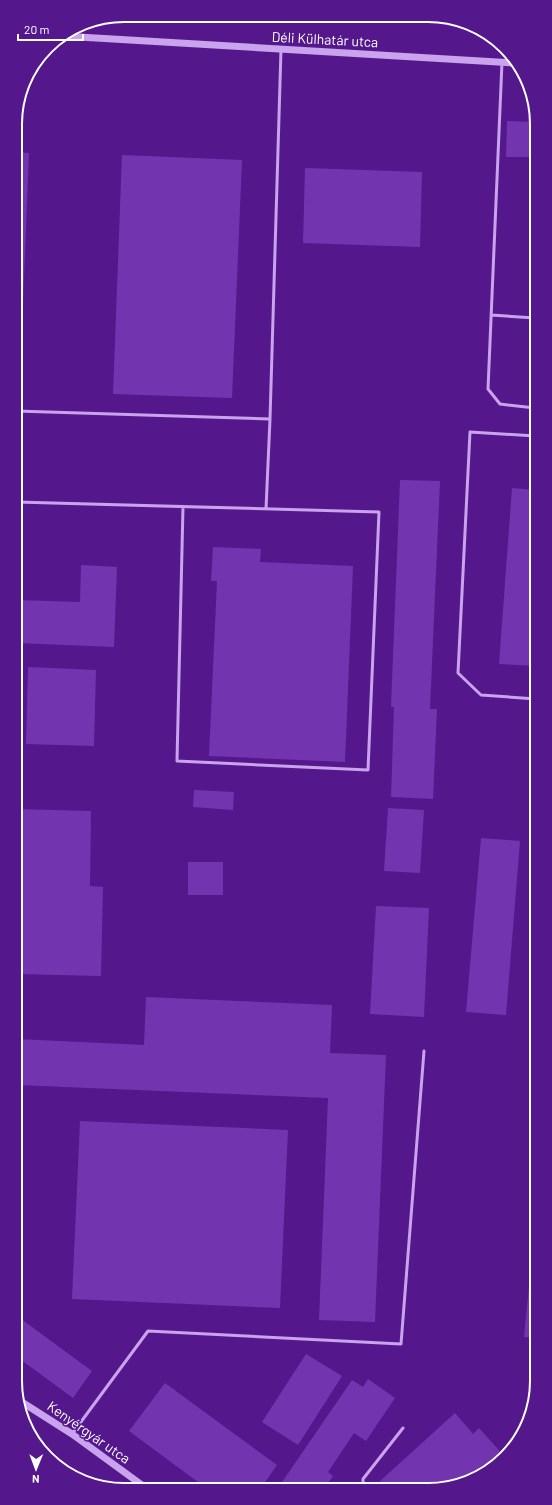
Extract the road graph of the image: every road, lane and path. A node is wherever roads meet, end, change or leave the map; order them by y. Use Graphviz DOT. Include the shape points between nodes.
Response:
graph roads {
  1 [pos="72,37"];
  2 [pos="281,49"];
  3 [pos="502,62"];
  4 [pos="510,63"];
  5 [pos="491,315"];
  6 [pos="530,318"];
  7 [pos="530,407"];
  8 [pos="22,411"];
  9 [pos="270,419"];
  10 [pos="530,436"];
  11 [pos="22,502"];
  12 [pos="183,507"];
  13 [pos="266,509"];
  14 [pos="530,699"];
  15 [pos="424,1050"];
  16 [pos="24,1404"];
  17 [pos="403,1428"];
  18 [pos="72,1434"];
  19 [pos="139,1483"];
  20 [pos="363,1483"];
  1 -- 2 [label="street, Déli Külhatár utca"];
  2 -- 3 [label="street, Déli Külhatár utca"];
  2 -- 9 [label="lane"];
  3 -- 4 [label="street, Déli Külhatár utca"];
  3 -- 5 [label="lane"];
  5 -- 6 [label="lane"];
  5 -- 7 [label="lane" via="488,389 500,404"];
  8 -- 9 [label="lane"];
  9 -- 13 [label="lane"];
  10 -- 14 [label="lane" via="470,432 458,673 481,695"];
  11 -- 12 [label="lane"];
  12 -- 13 [label="lane"];
  12 -- 13 [label="lane" via="177,761 368,770 379,512"];
  15 -- 18 [label="lane" via="401,1344 148,1331"];
  16 -- 18 [label="street, Kenyérgyár utca"];
  17 -- 20 [label="lane" via="363,1479"];
  18 -- 19 [label="street, Kenyérgyár utca"];
}
